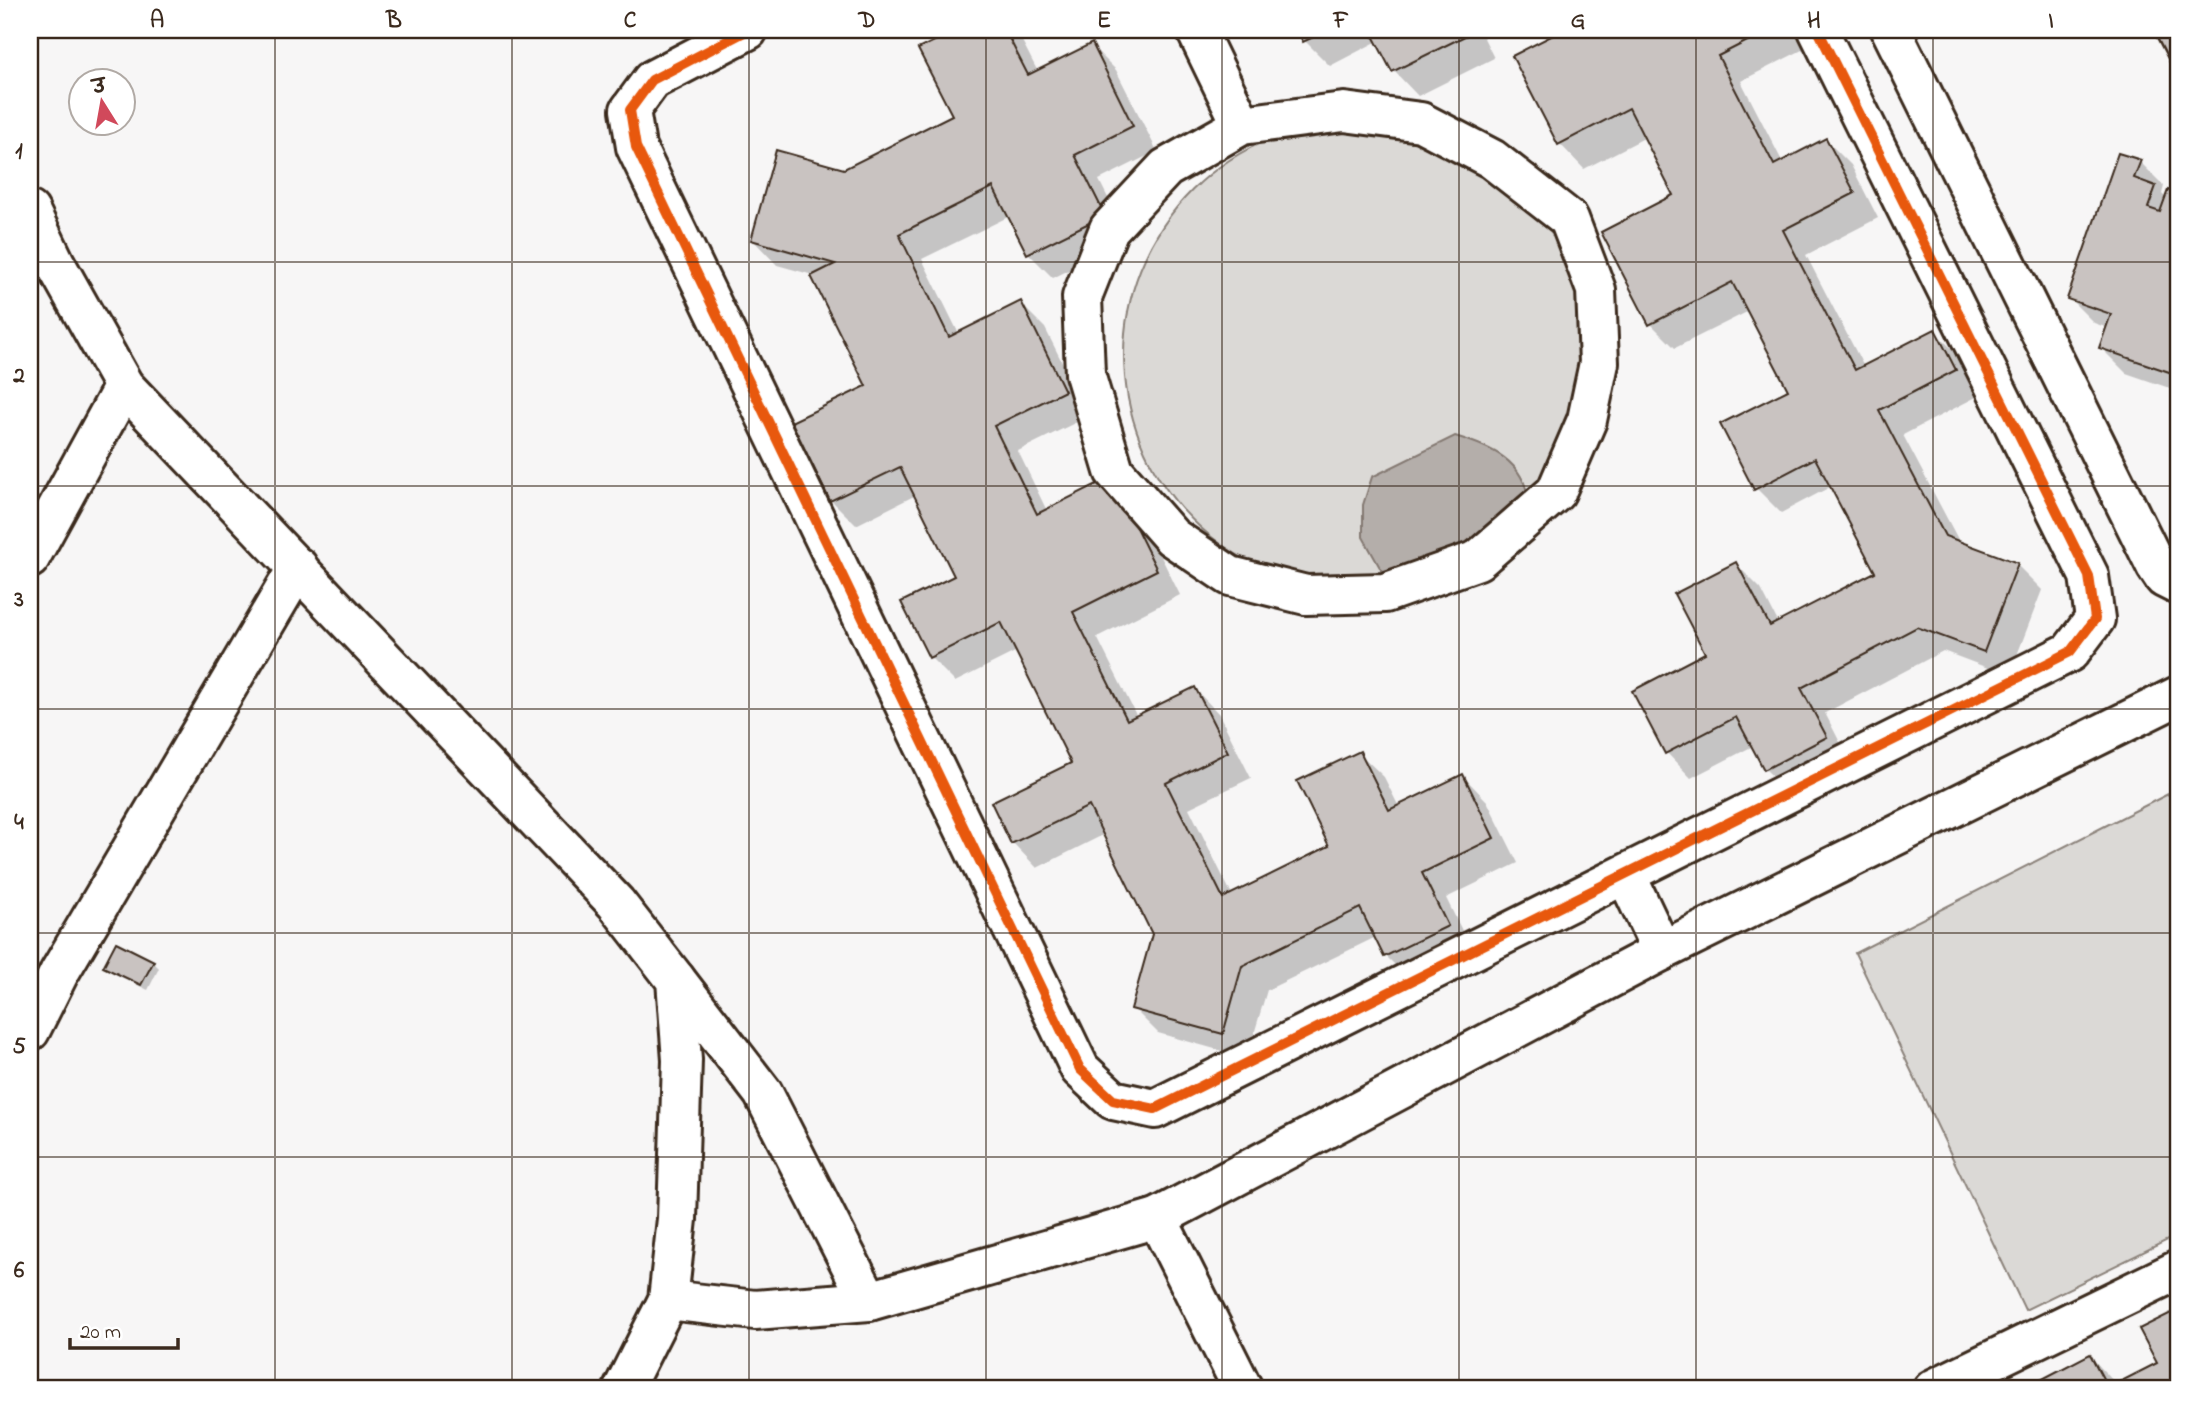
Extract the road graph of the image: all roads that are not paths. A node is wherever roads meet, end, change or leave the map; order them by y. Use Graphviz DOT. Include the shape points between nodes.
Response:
graph roads {
  1 [pos="748,30"];
  2 [pos="1196,30"];
  3 [pos="1818,30"];
  4 [pos="1891,30"];
  5 [pos="1242,125"];
  6 [pos="30,211"];
  7 [pos="124,386"];
  8 [pos="30,558"];
  9 [pos="298,567"];
  10 [pos="2178,585"];
  11 [pos="2178,696"];
  12 [pos="1626,874"];
  13 [pos="1661,951"];
  14 [pos="676,980"];
  15 [pos="41,983"];
  16 [pos="30,1031"];
  17 [pos="1157,1218"];
  18 [pos="2178,1270"];
  19 [pos="668,1300"];
  20 [pos="869,1301"];
  21 [pos="1975,1380"];
  22 [pos="623,1389"];
  23 [pos="1244,1389"];
  24 [pos="1933,1389"];
  1 -- 12 [label="street" via="652,80 630,110 636,147 1080,1069 1113,1100 1155,1109"];
  2 -- 5 [label="street"];
  3 -- 12 [label="street" via="2089,576 2095,619 2070,652"];
  4 -- 10 [label="street" via="2156,566 2164,578"];
  5 -- 5 [label="street" via="1166,168 1109,229 1082,298 1084,374 1114,471 1172,537 1230,576 1306,595 1385,593 1478,560 1556,492 1587,419 1599,363 1596,290 1569,219 1492,159 1421,122 1344,112"];
  6 -- 7 [label="street"];
  7 -- 8 [label="street"];
  7 -- 9 [label="street"];
  9 -- 14 [label="street" via="616,903"];
  9 -- 15 [label="street"];
  11 -- 13 [label="street"];
  12 -- 13 [label="street"];
  13 -- 17 [label="street"];
  14 -- 19 [label="street" via="681,1060 677,1219"];
  14 -- 20 [label="street" via="763,1093"];
  15 -- 16 [label="street"];
  17 -- 20 [label="street"];
  17 -- 23 [label="street"];
  18 -- 21 [label="street"];
  19 -- 20 [label="street" via="755,1310"];
  19 -- 22 [label="street"];
  21 -- 24 [label="street"];
}
